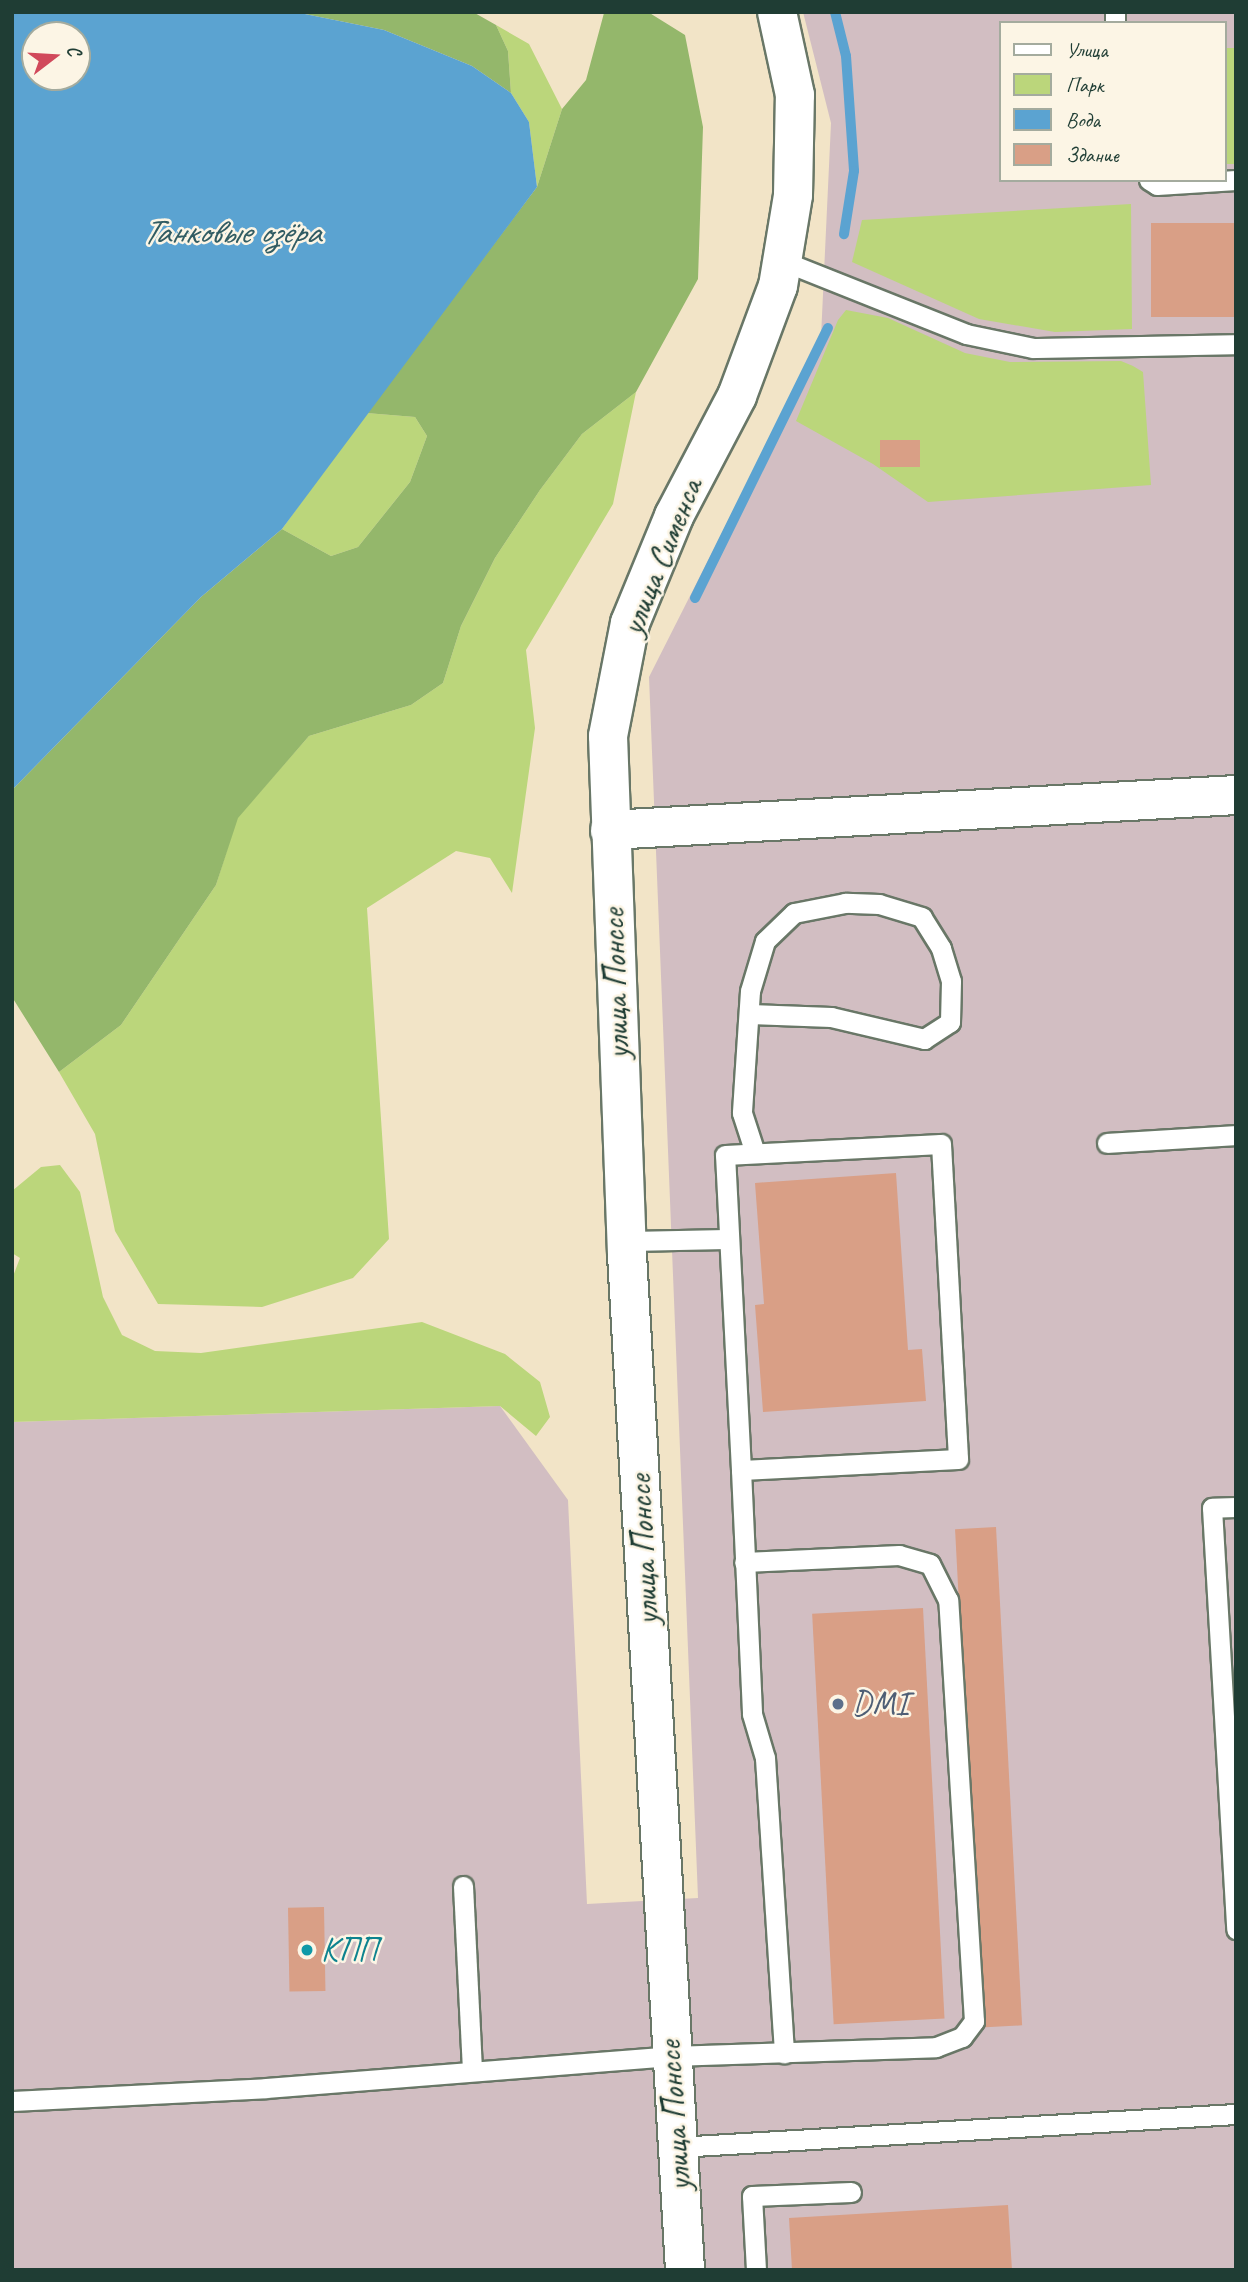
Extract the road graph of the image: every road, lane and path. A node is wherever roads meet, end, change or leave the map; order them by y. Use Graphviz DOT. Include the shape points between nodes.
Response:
graph roads {
  1 [pos="777,12"];
  2 [pos="1153,182"];
  3 [pos="1196,182"];
  4 [pos="783,261"];
  5 [pos="1236,344"];
  6 [pos="1236,795"];
  7 [pos="610,830"];
  8 [pos="750,1014"];
  9 [pos="1236,1135"];
  10 [pos="1107,1143"];
  11 [pos="755,1153"];
  12 [pos="729,1239"];
  13 [pos="627,1241"];
  14 [pos="741,1470"];
  15 [pos="1236,1507"];
  16 [pos="744,1562"];
  17 [pos="463,1886"];
  18 [pos="1236,1929"];
  19 [pos="784,2053"];
  20 [pos="671,2056"];
  21 [pos="472,2070"];
  22 [pos="12,2101"];
  23 [pos="1236,2114"];
  24 [pos="677,2147"];
  25 [pos="851,2192"];
  26 [pos="685,2270"];
  27 [pos="756,2270"];
  1 -- 4 [label="street, улица Сименса" via="795,95 793,195"];
  2 -- 3 [label="lane"];
  4 -- 5 [label="lane" via="966,334 1033,348"];
  4 -- 7 [label="street, улица Сименса" via="737,396 674,516 630,623 608,736"];
  6 -- 7 [label="street"];
  7 -- 13 [label="street, улица Понссе"];
  8 -- 8 [label="lane" via="750,991 765,941 794,913 845,903 879,904 922,918 941,948 951,981 950,1022 924,1039 831,1017"];
  8 -- 11 [label="lane" via="743,1113"];
  9 -- 10 [label="lane"];
  11 -- 12 [label="lane" via="725,1155"];
  11 -- 14 [label="lane" via="941,1144 958,1459"];
  12 -- 13 [label="lane"];
  12 -- 14 [label="lane"];
  13 -- 20 [label="street, улица Понссе"];
  14 -- 16 [label="lane"];
  15 -- 18 [label="lane" via="1212,1508"];
  16 -- 19 [label="lane" via="752,1714 765,1758"];
  16 -- 19 [label="lane" via="899,1555 930,1564 948,1600 974,2021 962,2036 936,2048"];
  17 -- 21 [label="lane"];
  19 -- 20 [label="lane"];
  20 -- 21 [label="lane"];
  20 -- 24 [label="street, улица Понссе"];
  21 -- 22 [label="lane" via="266,2088"];
  23 -- 24 [label="lane"];
  24 -- 26 [label="street, улица Понссе"];
  25 -- 27 [label="lane" via="751,2196"];
}
